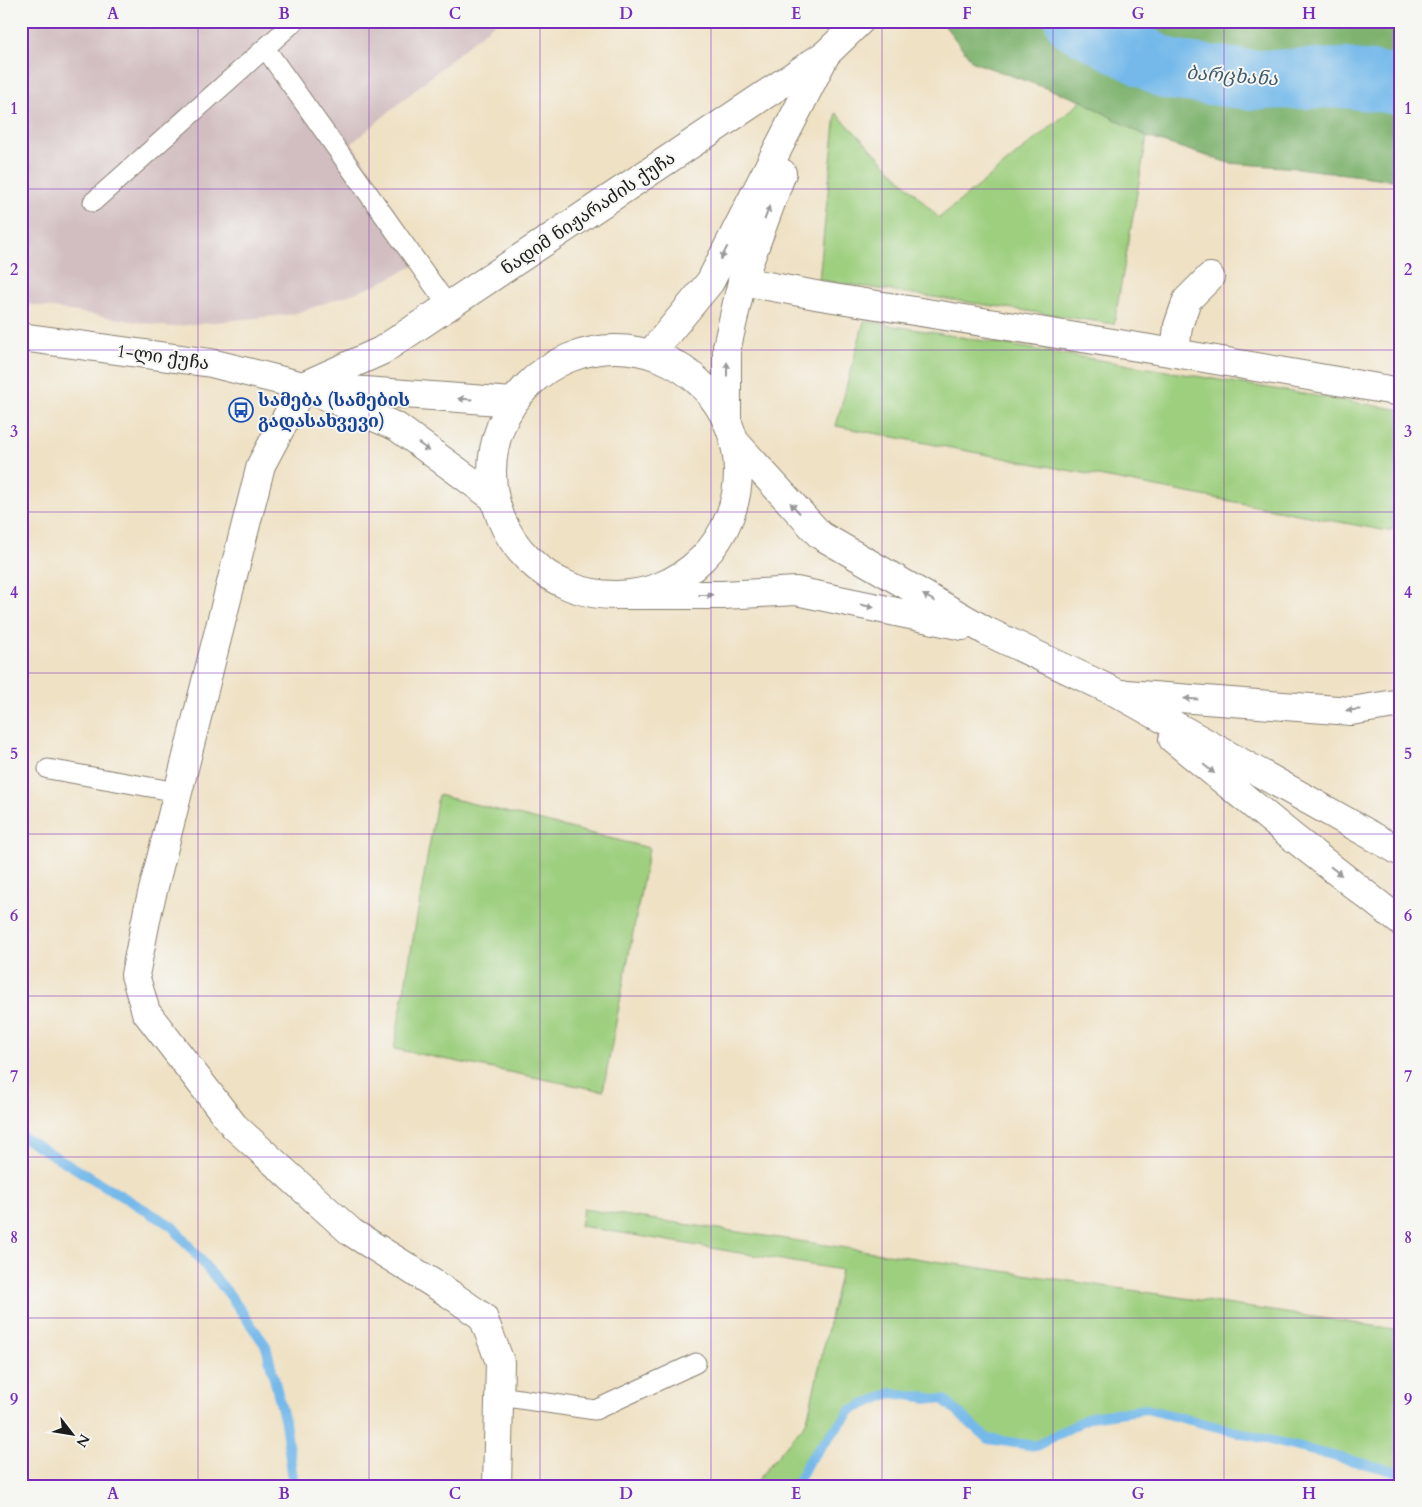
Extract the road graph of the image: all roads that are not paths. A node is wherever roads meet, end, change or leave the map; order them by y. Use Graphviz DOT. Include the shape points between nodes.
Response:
graph roads {
  1 [pos="294,21"];
  2 [pos="860,21"];
  3 [pos="265,48"];
  4 [pos="826,54"];
  5 [pos="92,202"];
  6 [pos="1210,277"];
  7 [pos="742,281"];
  8 [pos="449,306"];
  9 [pos="21,337"];
  10 [pos="650,353"];
  11 [pos="1175,353"];
  12 [pos="303,386"];
  13 [pos="1401,392"];
  14 [pos="513,402"];
  15 [pos="731,430"];
  16 [pos="494,498"];
  17 [pos="623,595"];
  18 [pos="986,631"];
  19 [pos="1118,693"];
  20 [pos="1401,703"];
  21 [pos="48,768"];
  22 [pos="178,792"];
  23 [pos="1401,852"];
  24 [pos="1401,922"];
  25 [pos="696,1363"];
  26 [pos="499,1396"];
  27 [pos="497,1486"];
  1 -- 3 [label="lane"];
  2 -- 4 [label="main road, ნადიმ ნიჟარაძის ქუჩა"];
  3 -- 5 [label="lane"];
  3 -- 8 [label="lane"];
  7 -- 4 [label="main road, one-way"];
  4 -- 8 [label="main road, ნადიმ ნიჟარაძის ქუჩა"];
  4 -- 10 [label="main road, one-way" via="710,282"];
  6 -- 11 [label="main road" via="1187,300 1178,326"];
  7 -- 11 [label="main road"];
  15 -- 7 [label="main road, one-way" via="727,347"];
  8 -- 12 [label="main road, ნადიმ ნიჟარაძის ქუჩა" via="381,351"];
  9 -- 12 [label="main road, 1-ლი ქუჩა" via="211,363"];
  10 -- 14 [label="main road" via="625,348 599,349 574,355 530,383"];
  10 -- 15 [label="main road" via="674,363 696,378 713,396"];
  11 -- 13 [label="main road"];
  14 -- 12 [label="main road, one-way"];
  12 -- 16 [label="main road, one-way" via="397,427"];
  12 -- 22 [label="main road" via="261,464"];
  14 -- 16 [label="main road" via="494,448"];
  15 -- 17 [label="main road" via="739,469 737,496 728,522 714,545 696,565 674,581 649,591"];
  18 -- 15 [label="main road, one-way" via="820,535"];
  16 -- 17 [label="main road" via="502,522 531,562 573,588"];
  17 -- 18 [label="main road, one-way" via="796,591"];
  18 -- 19 [label="main road"];
  20 -- 19 [label="main road, one-way" via="1351,711"];
  19 -- 23 [label="main road"];
  19 -- 24 [label="main road, one-way" via="1287,833"];
  21 -- 22 [label="lane"];
  22 -- 26 [label="main road" via="135,975 146,1012 241,1133 351,1232 483,1318 500,1362"];
  25 -- 26 [label="lane" via="595,1410"];
  26 -- 27 [label="main road"];
}
